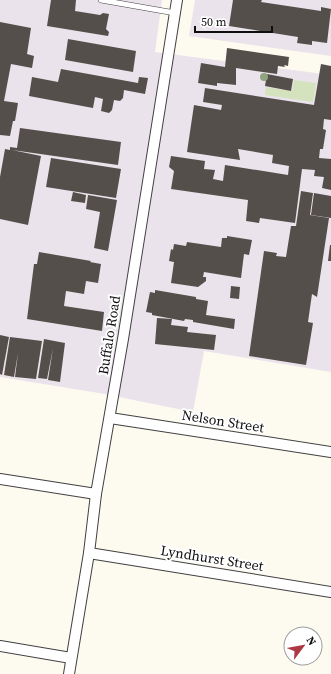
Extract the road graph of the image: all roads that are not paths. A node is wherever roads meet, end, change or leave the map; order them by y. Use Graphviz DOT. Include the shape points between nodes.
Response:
graph roads {
  1 [pos="101,0"];
  2 [pos="177,0"];
  3 [pos="175,13"];
  4 [pos="110,418"];
  5 [pos="331,452"];
  6 [pos="0,479"];
  7 [pos="96,494"];
  8 [pos="89,553"];
  9 [pos="331,592"];
  10 [pos="0,646"];
  11 [pos="71,658"];
  12 [pos="69,674"];
  1 -- 3 [label="lane"];
  2 -- 3 [label="street, Buffalo Road"];
  3 -- 4 [label="street, Buffalo Road"];
  4 -- 5 [label="street, Nelson Street"];
  4 -- 7 [label="street, Buffalo Road"];
  6 -- 7 [label="street"];
  7 -- 8 [label="street, Buffalo Road"];
  8 -- 9 [label="street, Lyndhurst Street"];
  8 -- 11 [label="street, Buffalo Road"];
  10 -- 11 [label="street"];
  11 -- 12 [label="street, Buffalo Road"];
}
